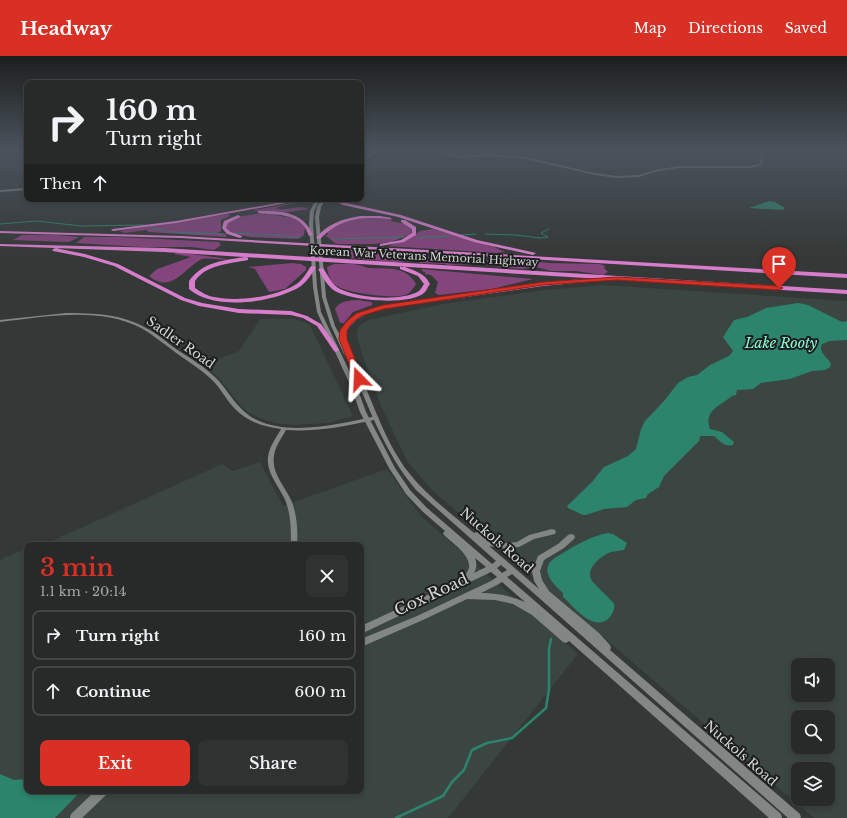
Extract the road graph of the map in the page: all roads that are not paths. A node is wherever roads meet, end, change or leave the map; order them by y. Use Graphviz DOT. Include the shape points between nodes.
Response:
graph roads {
  1 [pos="24,189"];
  2 [pos="0,191"];
  3 [pos="296,202"];
  4 [pos="317,202"];
  5 [pos="322,202"];
  6 [pos="340,202"];
  7 [pos="0,232"];
  8 [pos="69,233"];
  9 [pos="311,237"];
  10 [pos="318,238"];
  11 [pos="280,243"];
  12 [pos="0,245"];
  13 [pos="7,245"];
  14 [pos="326,246"];
  15 [pos="283,258"];
  16 [pos="585,260"];
  17 [pos="348,262"];
  18 [pos="313,267"];
  19 [pos="320,268"];
  20 [pos="847,276"];
  21 [pos="617,279"];
  22 [pos="847,292"];
  23 [pos="0,321"];
  24 [pos="336,350"];
  25 [pos="354,367"];
  26 [pos="376,418"];
  27 [pos="367,420"];
  28 [pos="284,429"];
  29 [pos="448,515"];
  30 [pos="437,521"];
  31 [pos="552,532"];
  32 [pos="571,537"];
  33 [pos="294,542"];
  34 [pos="502,561"];
  35 [pos="491,568"];
  36 [pos="512,570"];
  37 [pos="502,578"];
  38 [pos="465,581"];
  39 [pos="465,596"];
  40 [pos="364,629"];
  41 [pos="364,642"];
  42 [pos="622,666"];
  43 [pos="613,674"];
  44 [pos="99,794"];
  45 [pos="75,818"];
  46 [pos="777,818"];
  47 [pos="796,818"];
  1 -- 2 [label="street"];
  3 -- 8 [label="highway" via="157,225"];
  4 -- 9 [label="main road, Nuckols Road" via="311,216"];
  5 -- 10 [label="main road, Nuckols Road" via="317,217"];
  6 -- 16 [label="highway" via="399,216 487,244"];
  7 -- 8 [label="highway, Korean War Veterans Memorial Highway"];
  8 -- 11 [label="highway, Korean War Veterans Memorial Highway"];
  9 -- 11 [label="highway" via="307,226 301,220 273,213 243,214 231,218 224,225 225,230 235,236"];
  9 -- 18 [label="main road, Nuckols Road"];
  10 -- 14 [label="highway" via="332,225 360,217 396,219 410,224 415,230 409,238 390,244"];
  10 -- 19 [label="main road, Nuckols Road"];
  11 -- 14 [label="highway, Korean War Veterans Memorial Highway"];
  12 -- 13 [label="highway, Korean War Veterans Memorial Highway"];
  13 -- 15 [label="highway, Korean War Veterans Memorial Highway" via="120,248"];
  13 -- 24 [label="highway" via="59,250 105,261 183,299 201,305 239,311 282,312 311,319 319,325"];
  14 -- 16 [label="highway, Korean War Veterans Memorial Highway"];
  15 -- 17 [label="highway, Korean War Veterans Memorial Highway"];
  15 -- 18 [label="highway" via="244,259 218,264 196,274 191,286 197,293 213,298 254,299 278,294 296,286 305,280"];
  16 -- 20 [label="highway, Korean War Veterans Memorial Highway"];
  17 -- 19 [label="highway" via="408,270 423,277 427,285 420,292 406,297 360,297 333,286"];
  17 -- 21 [label="highway, Korean War Veterans Memorial Highway"];
  18 -- 24 [label="main road, Nuckols Road" via="319,312"];
  19 -- 25 [label="main road, Nuckols Road" via="328,314"];
  21 -- 22 [label="highway, Korean War Veterans Memorial Highway"];
  21 -- 25 [label="highway" via="543,284 374,309 353,319 344,330 343,339"];
  23 -- 28 [label="street, Sadler Road" via="76,314 109,316 132,322 154,334 210,375 241,412 258,422"];
  24 -- 27 [label="main road, Nuckols Road"];
  25 -- 26 [label="main road, Nuckols Road"];
  26 -- 27 [label="street, Sadler Road"];
  26 -- 29 [label="main road, Nuckols Road" via="407,476"];
  27 -- 28 [label="street, Sadler Road" via="335,426"];
  27 -- 30 [label="main road, Nuckols Road" via="403,485 418,504"];
  28 -- 33 [label="street" via="271,455 271,463 272,472 293,514"];
  29 -- 31 [label="main road" via="485,541 501,546 519,544 532,537"];
  29 -- 34 [label="main road, Nuckols Road"];
  30 -- 35 [label="main road, Nuckols Road"];
  30 -- 38 [label="main road" via="471,558 473,567"];
  32 -- 42 [label="main road" via="541,558 536,571 538,581 546,593 596,636"];
  34 -- 35 [label="main road, Cox Road"];
  34 -- 36 [label="main road, Nuckols Road"];
  35 -- 37 [label="main road, Nuckols Road"];
  35 -- 38 [label="main road, Cox Road"];
  36 -- 37 [label="main road, Cox Road"];
  36 -- 42 [label="main road, Nuckols Road"];
  37 -- 39 [label="main road, Cox Road"];
  37 -- 43 [label="main road, Nuckols Road"];
  38 -- 40 [label="main road, Cox Road"];
  39 -- 41 [label="main road, Cox Road"];
  39 -- 43 [label="main road" via="499,597 523,605"];
  42 -- 47 [label="main road, Nuckols Road"];
  43 -- 46 [label="main road, Nuckols Road"];
  44 -- 45 [label="main road"];
}
